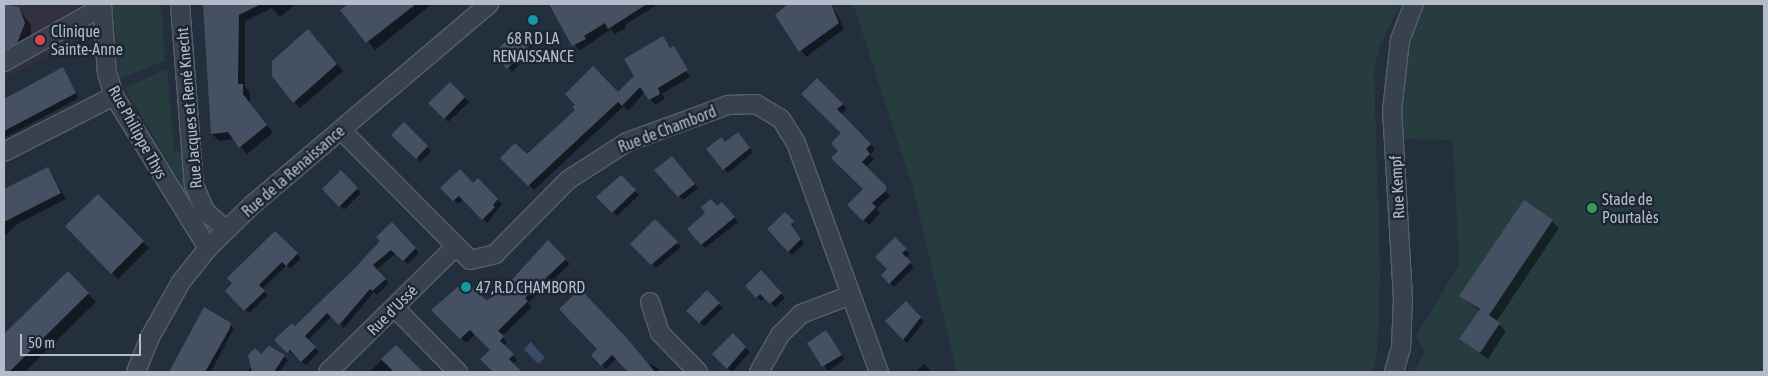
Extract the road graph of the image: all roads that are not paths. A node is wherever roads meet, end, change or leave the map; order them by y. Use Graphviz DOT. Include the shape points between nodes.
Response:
graph roads {
  1 [pos="180,4"];
  2 [pos="489,4"];
  3 [pos="1414,4"];
  4 [pos="102,5"];
  5 [pos="4,62"];
  6 [pos="114,96"];
  7 [pos="341,130"];
  8 [pos="4,152"];
  9 [pos="226,230"];
  10 [pos="455,247"];
  11 [pos="208,248"];
  12 [pos="851,295"];
  13 [pos="650,302"];
  14 [pos="395,308"];
  15 [pos="136,372"];
  16 [pos="328,372"];
  17 [pos="458,372"];
  18 [pos="698,372"];
  19 [pos="759,372"];
  20 [pos="879,372"];
  21 [pos="1394,372"];
  1 -- 9 [label="street, Rue Jacques et René Knecht" via="194,185 205,211"];
  2 -- 7 [label="street, Rue de la Renaissance"];
  3 -- 21 [label="street, Rue Kempf" via="1400,40 1394,69 1392,112 1403,299 1401,348"];
  4 -- 5 [label="street"];
  4 -- 6 [label="street, Rue Philippe Thys" via="107,73"];
  6 -- 8 [label="street"];
  6 -- 11 [label="street, Rue Philippe Thys"];
  7 -- 9 [label="street, Rue de la Renaissance"];
  7 -- 10 [label="street, Rue de Chambord"];
  9 -- 11 [label="street, Rue de la Renaissance"];
  10 -- 12 [label="street, Rue de Chambord" via="470,260 495,254 568,180 610,151 728,105 756,104 781,119 796,143"];
  10 -- 14 [label="street, Rue d'Ussé"];
  11 -- 15 [label="street, Rue de la Renaissance" via="181,282 150,337"];
  12 -- 19 [label="street" via="801,314 780,335"];
  12 -- 20 [label="street, Rue de Chambord"];
  13 -- 18 [label="street" via="660,333"];
  14 -- 16 [label="street, Rue d'Ussé"];
  14 -- 17 [label="street"];
}
